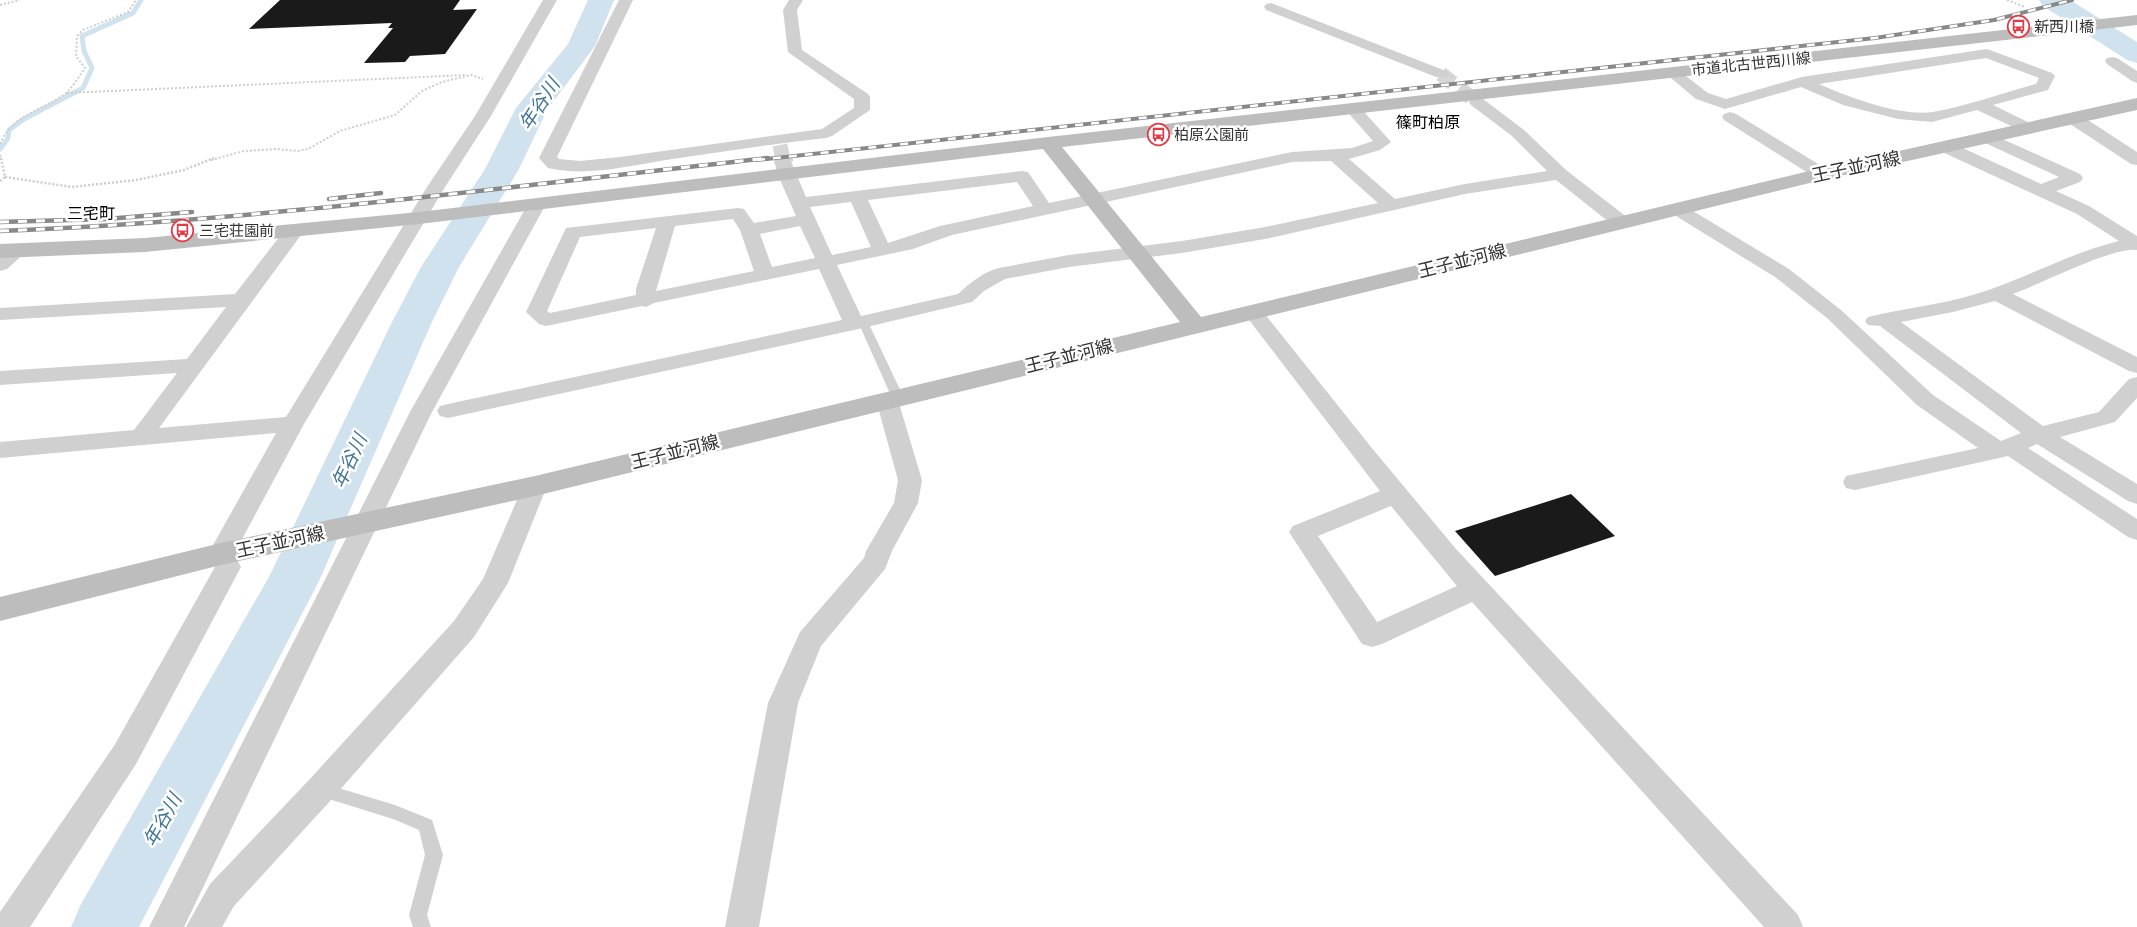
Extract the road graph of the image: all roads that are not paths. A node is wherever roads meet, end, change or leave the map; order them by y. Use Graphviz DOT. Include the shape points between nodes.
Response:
graph roads {
  1 [pos="550,0"];
  2 [pos="626,0"];
  3 [pos="796,0"];
  4 [pos="1271,7"];
  5 [pos="2137,20"];
  6 [pos="2112,23"];
  7 [pos="2137,38"];
  8 [pos="2112,61"];
  9 [pos="1673,73"];
  10 [pos="1441,74"];
  11 [pos="2137,78"];
  12 [pos="1802,82"];
  13 [pos="1477,102"];
  14 [pos="1980,105"];
  15 [pos="2136,105"];
  16 [pos="1352,108"];
  17 [pos="1730,117"];
  18 [pos="2073,119"];
  19 [pos="2030,129"];
  20 [pos="1989,138"];
  21 [pos="1048,143"];
  22 [pos="1946,147"];
  23 [pos="1335,155"];
  24 [pos="2137,160"];
  25 [pos="785,168"];
  26 [pos="1560,174"];
  27 [pos="1822,174"];
  28 [pos="2041,190"];
  29 [pos="858,196"];
  30 [pos="1092,199"];
  31 [pos="537,204"];
  32 [pos="1391,206"];
  33 [pos="1044,209"];
  34 [pos="1677,209"];
  35 [pos="803,211"];
  36 [pos="429,217"];
  37 [pos="668,221"];
  38 [pos="1622,222"];
  39 [pos="749,230"];
  40 [pos="294,231"];
  41 [pos="2136,244"];
  42 [pos="9,251"];
  43 [pos="882,251"];
  44 [pos="1137,253"];
  45 [pos="826,262"];
  46 [pos="0,265"];
  47 [pos="765,275"];
  48 [pos="1998,294"];
  49 [pos="240,300"];
  50 [pos="646,301"];
  51 [pos="1253,312"];
  52 [pos="0,314"];
  53 [pos="1883,319"];
  54 [pos="859,323"];
  55 [pos="1196,326"];
  56 [pos="1846,326"];
  57 [pos="192,365"];
  58 [pos="2137,366"];
  59 [pos="0,378"];
  60 [pos="2137,384"];
  61 [pos="893,399"];
  62 [pos="448,411"];
  63 [pos="293,424"];
  64 [pos="2039,435"];
  65 [pos="140,437"];
  66 [pos="2005,449"];
  67 [pos="0,450"];
  68 [pos="1855,482"];
  69 [pos="535,486"];
  70 [pos="1397,494"];
  71 [pos="2137,495"];
  72 [pos="358,525"];
  73 [pos="2137,531"];
  74 [pos="222,554"];
  75 [pos="1475,588"];
  76 [pos="0,608"];
  77 [pos="320,790"];
  78 [pos="10,927"];
  79 [pos="166,927"];
  80 [pos="203,927"];
  81 [pos="422,927"];
  82 [pos="742,927"];
  83 [pos="1786,927"];
  1 -- 36 [label="street" via="483,116 436,187"];
  2 -- 3 [label="street" via="548,158 554,164 580,166 779,142 826,133 862,110 862,97 795,52 790,10"];
  4 -- 10 [label="street"];
  5 -- 6 [label="street, 市道北古世西川線"];
  6 -- 7 [label="street"];
  6 -- 9 [label="street, 市道北古世西川線"];
  8 -- 11 [label="street"];
  9 -- 12 [label="street" via="1702,96 1725,104"];
  9 -- 16 [label="street, 市道北古世西川線"];
  12 -- 14 [label="street" via="1834,98 1915,117 1932,117"];
  12 -- 14 [label="street" via="1987,53 2047,76 2044,87"];
  13 -- 26 [label="street" via="1518,133"];
  14 -- 19 [label="street"];
  15 -- 18 [label="street, 王子並河線"];
  16 -- 21 [label="street, 市道北古世西川線"];
  16 -- 23 [label="street" via="1383,142 1375,148"];
  17 -- 27 [label="street"];
  18 -- 19 [label="street, 王子並河線"];
  18 -- 24 [label="street"];
  19 -- 20 [label="street, 王子並河線"];
  20 -- 22 [label="street, 王子並河線"];
  20 -- 28 [label="street" via="2074,178"];
  21 -- 25 [label="street, 市道北古世西川線"];
  21 -- 30 [label="street"];
  22 -- 27 [label="street, 王子並河線"];
  22 -- 28 [label="street"];
  23 -- 30 [label="street" via="1292,157"];
  23 -- 32 [label="street"];
  25 -- 31 [label="street, 市道北古世西川線"];
  25 -- 35 [label="street"];
  26 -- 32 [label="street" via="1465,189"];
  26 -- 38 [label="street"];
  27 -- 34 [label="street, 王子並河線"];
  28 -- 41 [label="street" via="2083,210"];
  29 -- 33 [label="street" via="1022,176"];
  29 -- 35 [label="street"];
  29 -- 43 [label="street"];
  30 -- 33 [label="street"];
  30 -- 44 [label="street"];
  31 -- 36 [label="street, 市道北古世西川線"];
  31 -- 72 [label="street"];
  32 -- 44 [label="street" via="1265,232"];
  33 -- 43 [label="street" via="947,230 906,246"];
  34 -- 38 [label="street, 王子並河線"];
  34 -- 56 [label="street" via="1782,273"];
  35 -- 39 [label="street"];
  35 -- 45 [label="street"];
  36 -- 40 [label="street, 市道北古世西川線"];
  36 -- 63 [label="street"];
  37 -- 39 [label="street" via="738,213"];
  37 -- 50 [label="street" via="646,289"];
  37 -- 50 [label="street" via="573,232 536,312 546,320"];
  38 -- 51 [label="street, 王子並河線"];
  39 -- 47 [label="street"];
  40 -- 42 [label="street, 市道北古世西川線" via="145,245"];
  40 -- 49 [label="street"];
  41 -- 48 [label="street" via="2111,248"];
  42 -- 46 [label="street"];
  43 -- 45 [label="street"];
  44 -- 54 [label="street" via="999,274 976,287 965,298"];
  44 -- 55 [label="street"];
  45 -- 47 [label="street"];
  45 -- 54 [label="street"];
  47 -- 50 [label="street"];
  48 -- 53 [label="street" via="1952,307"];
  48 -- 58 [label="street"];
  49 -- 52 [label="street"];
  49 -- 57 [label="street"];
  51 -- 55 [label="street, 王子並河線"];
  51 -- 70 [label="street"];
  53 -- 56 [label="street"];
  53 -- 64 [label="street"];
  54 -- 61 [label="lane"];
  54 -- 62 [label="street"];
  55 -- 61 [label="street, 王子並河線"];
  56 -- 66 [label="street" via="1925,400"];
  57 -- 59 [label="street"];
  57 -- 65 [label="street"];
  60 -- 64 [label="street" via="2107,416"];
  61 -- 69 [label="street, 王子並河線"];
  61 -- 82 [label="street" via="910,480 906,503 876,562 810,640 783,703"];
  63 -- 65 [label="street"];
  63 -- 74 [label="street"];
  64 -- 66 [label="street"];
  64 -- 71 [label="street"];
  65 -- 67 [label="street"];
  66 -- 68 [label="street"];
  66 -- 73 [label="street"];
  69 -- 72 [label="street, 王子並河線"];
  69 -- 77 [label="street" via="495,583 464,629"];
  70 -- 75 [label="street"];
  70 -- 75 [label="street" via="1302,532 1372,636"];
  72 -- 74 [label="street, 王子並河線"];
  72 -- 79 [label="street"];
  74 -- 76 [label="street, 王子並河線"];
  74 -- 78 [label="street" via="228,567 125,755"];
  75 -- 83 [label="street"];
  77 -- 80 [label="street" via="222,895"];
  77 -- 81 [label="lane" via="395,812 426,826 434,855 418,915"];
}
